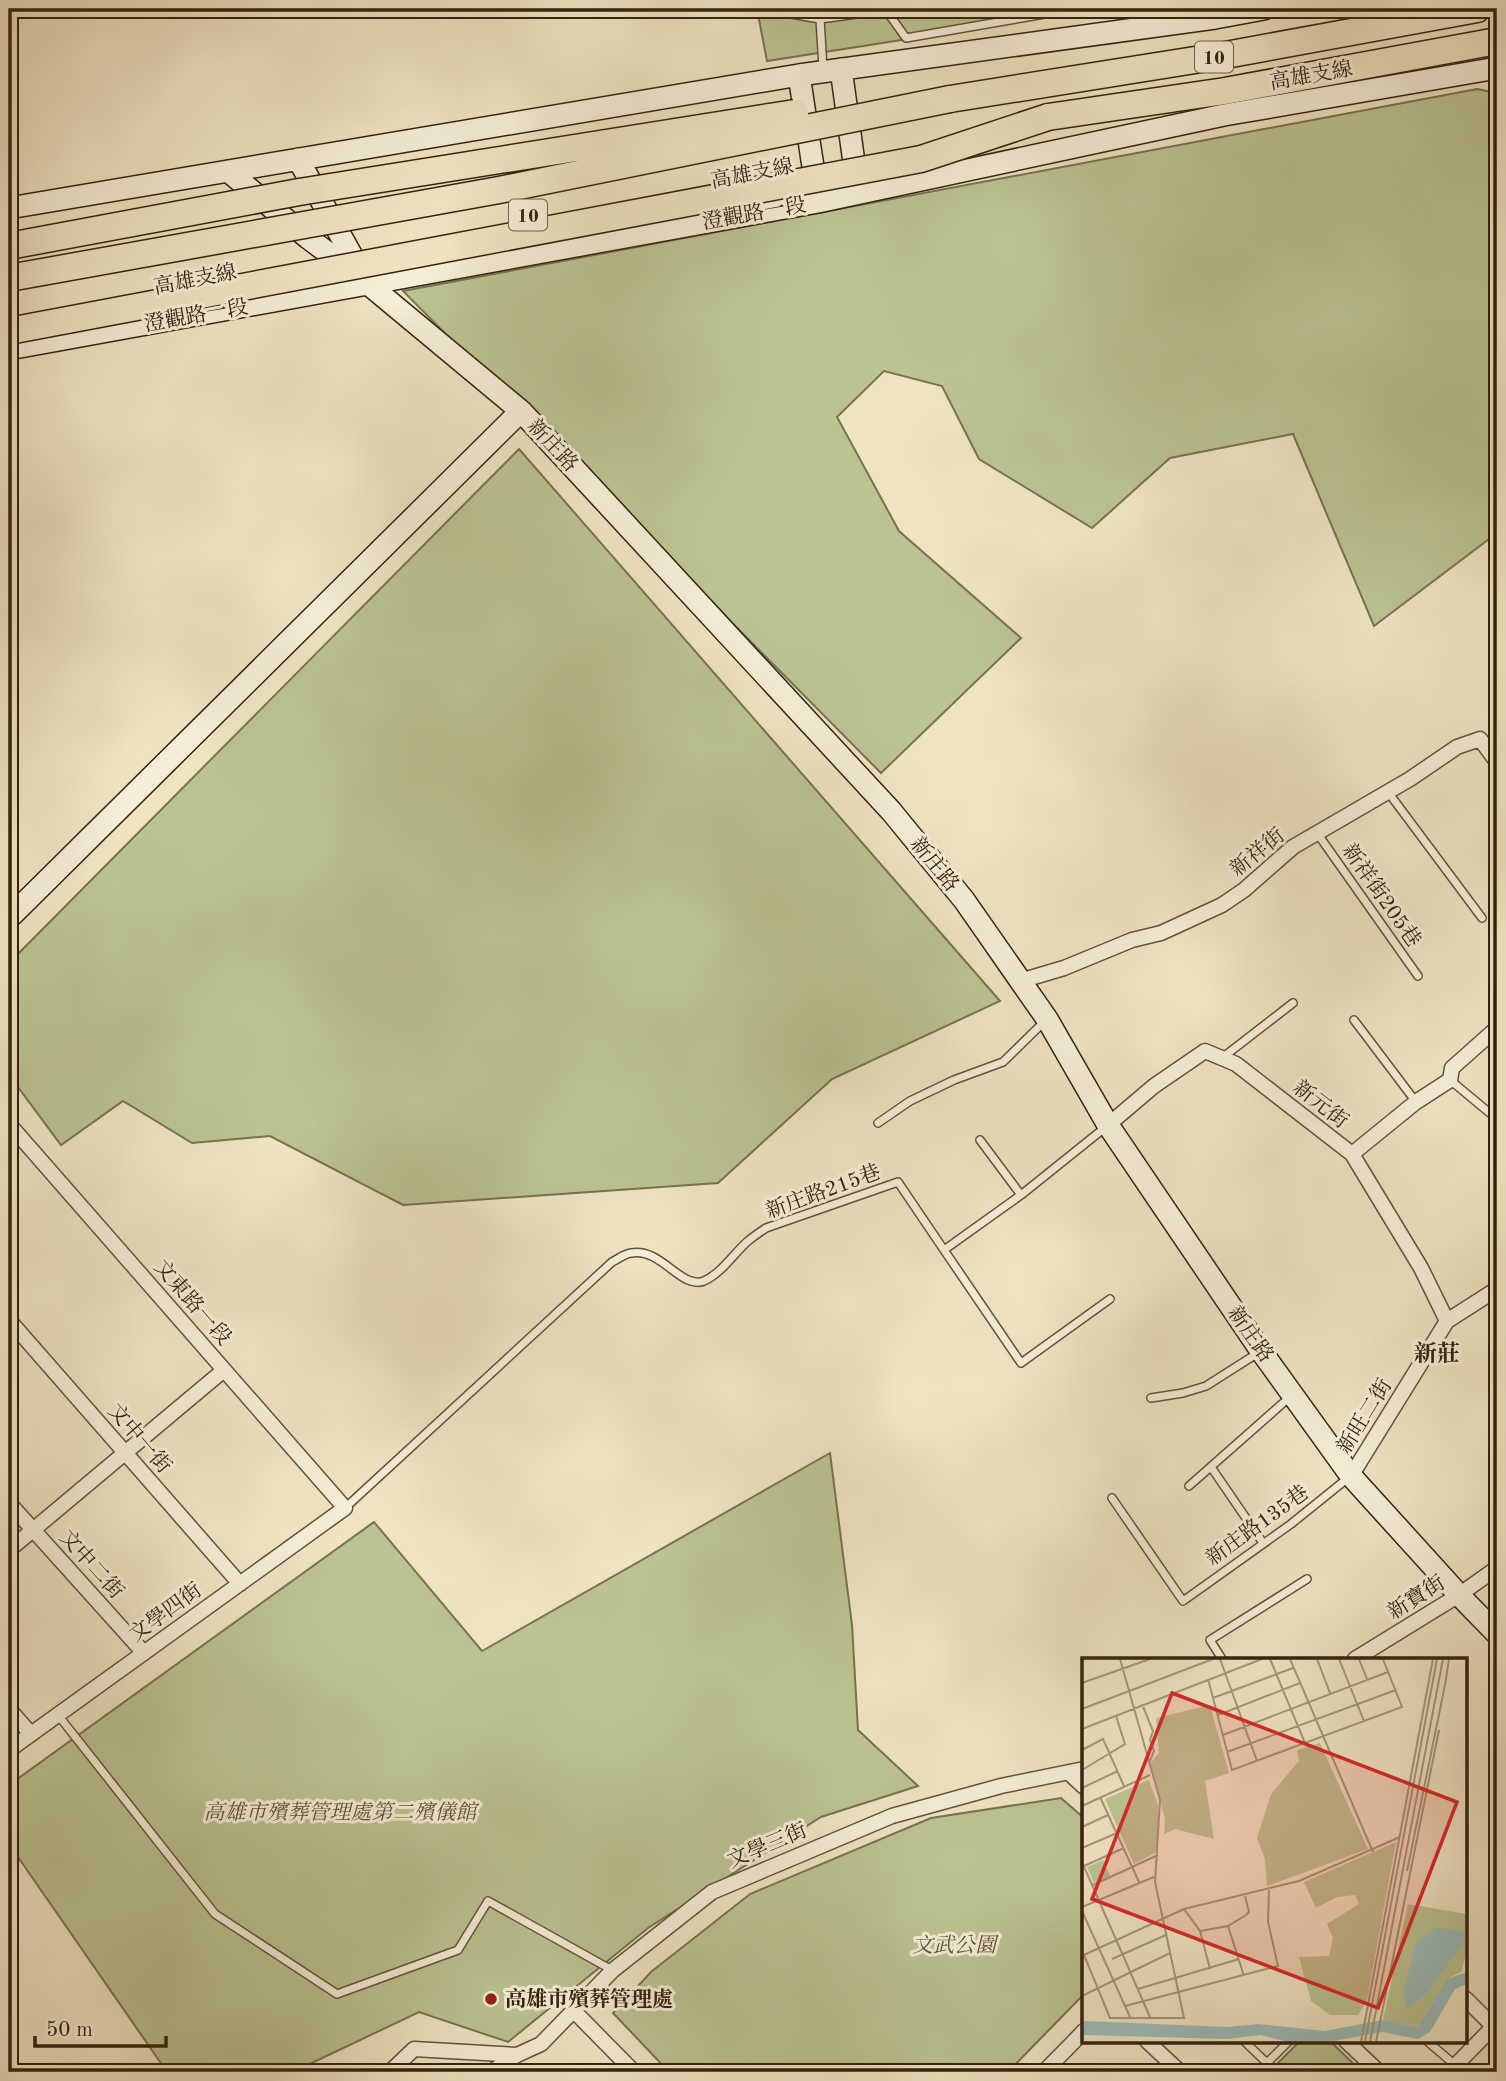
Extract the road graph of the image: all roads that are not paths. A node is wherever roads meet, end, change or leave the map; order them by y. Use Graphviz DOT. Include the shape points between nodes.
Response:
graph roads {
  1 [pos="778,9"];
  2 [pos="1074,9"];
  3 [pos="1264,9"];
  4 [pos="1477,9"];
  5 [pos="820,19"];
  6 [pos="1497,41"];
  7 [pos="1497,68"];
  8 [pos="832,70"];
  9 [pos="799,75"];
  10 [pos="950,99"];
  11 [pos="1048,117"];
  12 [pos="298,159"];
  13 [pos="228,171"];
  14 [pos="858,193"];
  15 [pos="818,202"];
  16 [pos="9,208"];
  17 [pos="9,246"];
  18 [pos="9,278"];
  19 [pos="367,283"];
  20 [pos="9,314"];
  21 [pos="9,331"];
  22 [pos="9,349"];
  23 [pos="521,411"];
  24 [pos="1497,762"];
  25 [pos="1388,792"];
  26 [pos="1317,833"];
  27 [pos="9,918"];
  28 [pos="1482,918"];
  29 [pos="1418,976"];
  30 [pos="1020,981"];
  31 [pos="1293,1003"];
  32 [pos="1047,1019"];
  33 [pos="1354,1020"];
  34 [pos="1497,1028"];
  35 [pos="1222,1058"];
  36 [pos="1450,1080"];
  37 [pos="1416,1102"];
  38 [pos="1497,1119"];
  39 [pos="878,1123"];
  40 [pos="9,1124"];
  41 [pos="1108,1125"];
  42 [pos="980,1140"];
  43 [pos="1352,1154"];
  44 [pos="1021,1195"];
  45 [pos="944,1250"];
  46 [pos="1497,1289"];
  47 [pos="1110,1299"];
  48 [pos="9,1320"];
  49 [pos="1447,1321"];
  50 [pos="1261,1350"];
  51 [pos="224,1370"];
  52 [pos="1294,1394"];
  53 [pos="1151,1398"];
  54 [pos="125,1453"];
  55 [pos="1211,1466"];
  56 [pos="1352,1476"];
  57 [pos="1189,1486"];
  58 [pos="1112,1498"];
  59 [pos="9,1503"];
  60 [pos="345,1508"];
  61 [pos="33,1530"];
  62 [pos="1263,1543"];
  63 [pos="9,1550"];
  64 [pos="1497,1568"];
  65 [pos="1307,1579"];
  66 [pos="240,1584"];
  67 [pos="1458,1595"];
  68 [pos="1497,1634"];
  69 [pos="144,1653"];
  70 [pos="1221,1658"];
  71 [pos="1357,1658"];
  72 [pos="9,1709"];
  73 [pos="58,1715"];
  74 [pos="31,1734"];
  75 [pos="9,1750"];
  76 [pos="1082,1770"];
  77 [pos="1069,1773"];
  78 [pos="1082,1785"];
  79 [pos="612,1971"];
  80 [pos="1468,2001"];
  81 [pos="574,2011"];
  82 [pos="1496,2026"];
  83 [pos="1082,2033"];
  84 [pos="1148,2042"];
  85 [pos="1245,2042"];
  86 [pos="1288,2042"];
  87 [pos="1347,2042"];
  88 [pos="1428,2042"];
  89 [pos="517,2054"];
  90 [pos="1168,2061"];
  91 [pos="1267,2063"];
  92 [pos="1453,2069"];
  93 [pos="390,2072"];
  94 [pos="491,2072"];
  95 [pos="634,2072"];
  96 [pos="1044,2072"];
  97 [pos="1156,2072"];
  98 [pos="1180,2072"];
  99 [pos="1258,2072"];
  100 [pos="1379,2072"];
  1 -- 5 [label="lane"];
  2 -- 5 [label="lane" via="906,38 886,10"];
  3 -- 8 [label="street"];
  4 -- 10 [label="highway, 高雄支線 / 10"];
  5 -- 8 [label="lane"];
  6 -- 11 [label="highway, 高雄支線 / 10" via="1225,91"];
  7 -- 14 [label="street, 澄觀路一段" via="1224,115"];
  8 -- 9 [label="street"];
  8 -- 14 [label="street"];
  9 -- 12 [label="street"];
  9 -- 15 [label="street"];
  10 -- 17 [label="highway, bridge" via="801,112 299,192"];
  10 -- 18 [label="highway, 高雄支線 / 10, bridge" via="499,190"];
  11 -- 20 [label="highway, 高雄支線 / 10, bridge"];
  11 -- 21 [label="highway, bridge" via="921,159"];
  12 -- 13 [label="street"];
  12 -- 19 [label="street, 新庄路"];
  13 -- 16 [label="street"];
  13 -- 19 [label="street"];
  14 -- 15 [label="street, 澄觀路一段"];
  15 -- 19 [label="street, 澄觀路一段"];
  19 -- 22 [label="street, 澄觀路一段"];
  19 -- 23 [label="street, 新庄路"];
  23 -- 27 [label="street"];
  23 -- 30 [label="street, 新庄路" via="891,811 964,900"];
  24 -- 25 [label="street, 新祥街" via="1480,739 1457,747"];
  25 -- 26 [label="street, 新祥街"];
  25 -- 28 [label="lane"];
  26 -- 29 [label="lane, 新祥街205巷"];
  26 -- 30 [label="street, 新祥街" via="1222,905 1161,933"];
  30 -- 32 [label="street, 新庄路"];
  31 -- 35 [label="lane"];
  32 -- 39 [label="lane" via="1003,1062 909,1101"];
  32 -- 41 [label="street, 新庄路"];
  33 -- 37 [label="lane"];
  34 -- 36 [label="street" via="1452,1068"];
  35 -- 41 [label="street" via="1205,1051"];
  35 -- 43 [label="street, 新元街"];
  36 -- 37 [label="street"];
  36 -- 38 [label="lane"];
  37 -- 43 [label="street"];
  40 -- 51 [label="street, 文東路一段"];
  41 -- 44 [label="lane"];
  41 -- 50 [label="street, 新庄路"];
  42 -- 44 [label="lane"];
  43 -- 49 [label="street, 新元街" via="1421,1268"];
  44 -- 45 [label="lane"];
  45 -- 47 [label="lane" via="1021,1363"];
  45 -- 60 [label="lane, 新庄路215巷" via="898,1182 766,1228 702,1282 689,1282 656,1256 628,1253 612,1262"];
  46 -- 49 [label="street, 新旺二街"];
  48 -- 54 [label="street, 文中一街"];
  49 -- 56 [label="street, 新旺二街"];
  50 -- 52 [label="street, 新庄路"];
  50 -- 53 [label="lane" via="1206,1386"];
  51 -- 54 [label="street"];
  51 -- 60 [label="street, 文東路一段"];
  52 -- 55 [label="lane"];
  52 -- 56 [label="street, 新庄路"];
  54 -- 61 [label="street"];
  54 -- 66 [label="street, 文中一街"];
  55 -- 57 [label="lane"];
  55 -- 62 [label="lane"];
  56 -- 62 [label="lane, 新庄路135巷"];
  56 -- 67 [label="street, 新庄路"];
  58 -- 62 [label="lane, 新庄路135巷" via="1183,1601"];
  59 -- 61 [label="street, 文中二街"];
  60 -- 66 [label="street, 文學四街"];
  61 -- 63 [label="street"];
  61 -- 69 [label="street, 文中二街"];
  64 -- 67 [label="street, 新寶街"];
  65 -- 70 [label="lane" via="1210,1640"];
  66 -- 69 [label="street, 文學四街"];
  67 -- 68 [label="street, 新庄路"];
  67 -- 71 [label="street, 新寶街"];
  69 -- 73 [label="street, 文學四街"];
  72 -- 74 [label="street"];
  73 -- 74 [label="street, 文學四街"];
  73 -- 79 [label="lane" via="215,1914 337,1994 458,1950 488,1901"];
  74 -- 75 [label="street, 文學四街"];
  76 -- 77 [label="street, 文學三街"];
  77 -- 78 [label="street"];
  77 -- 79 [label="street, 文學三街" via="892,1816 712,1892"];
  79 -- 81 [label="street, 文學三街"];
  80 -- 82 [label="street"];
  81 -- 89 [label="street, 文學三街" via="541,2044"];
  81 -- 95 [label="street"];
  82 -- 92 [label="street"];
  83 -- 96 [label="street"];
  84 -- 90 [label="street"];
  85 -- 91 [label="lane"];
  86 -- 91 [label="lane"];
  87 -- 100 [label="street"];
  88 -- 92 [label="lane"];
  89 -- 93 [label="street" via="414,2049"];
  89 -- 94 [label="street, 文學三街"];
  90 -- 97 [label="lane"];
  90 -- 98 [label="street"];
  91 -- 99 [label="lane"];
}
